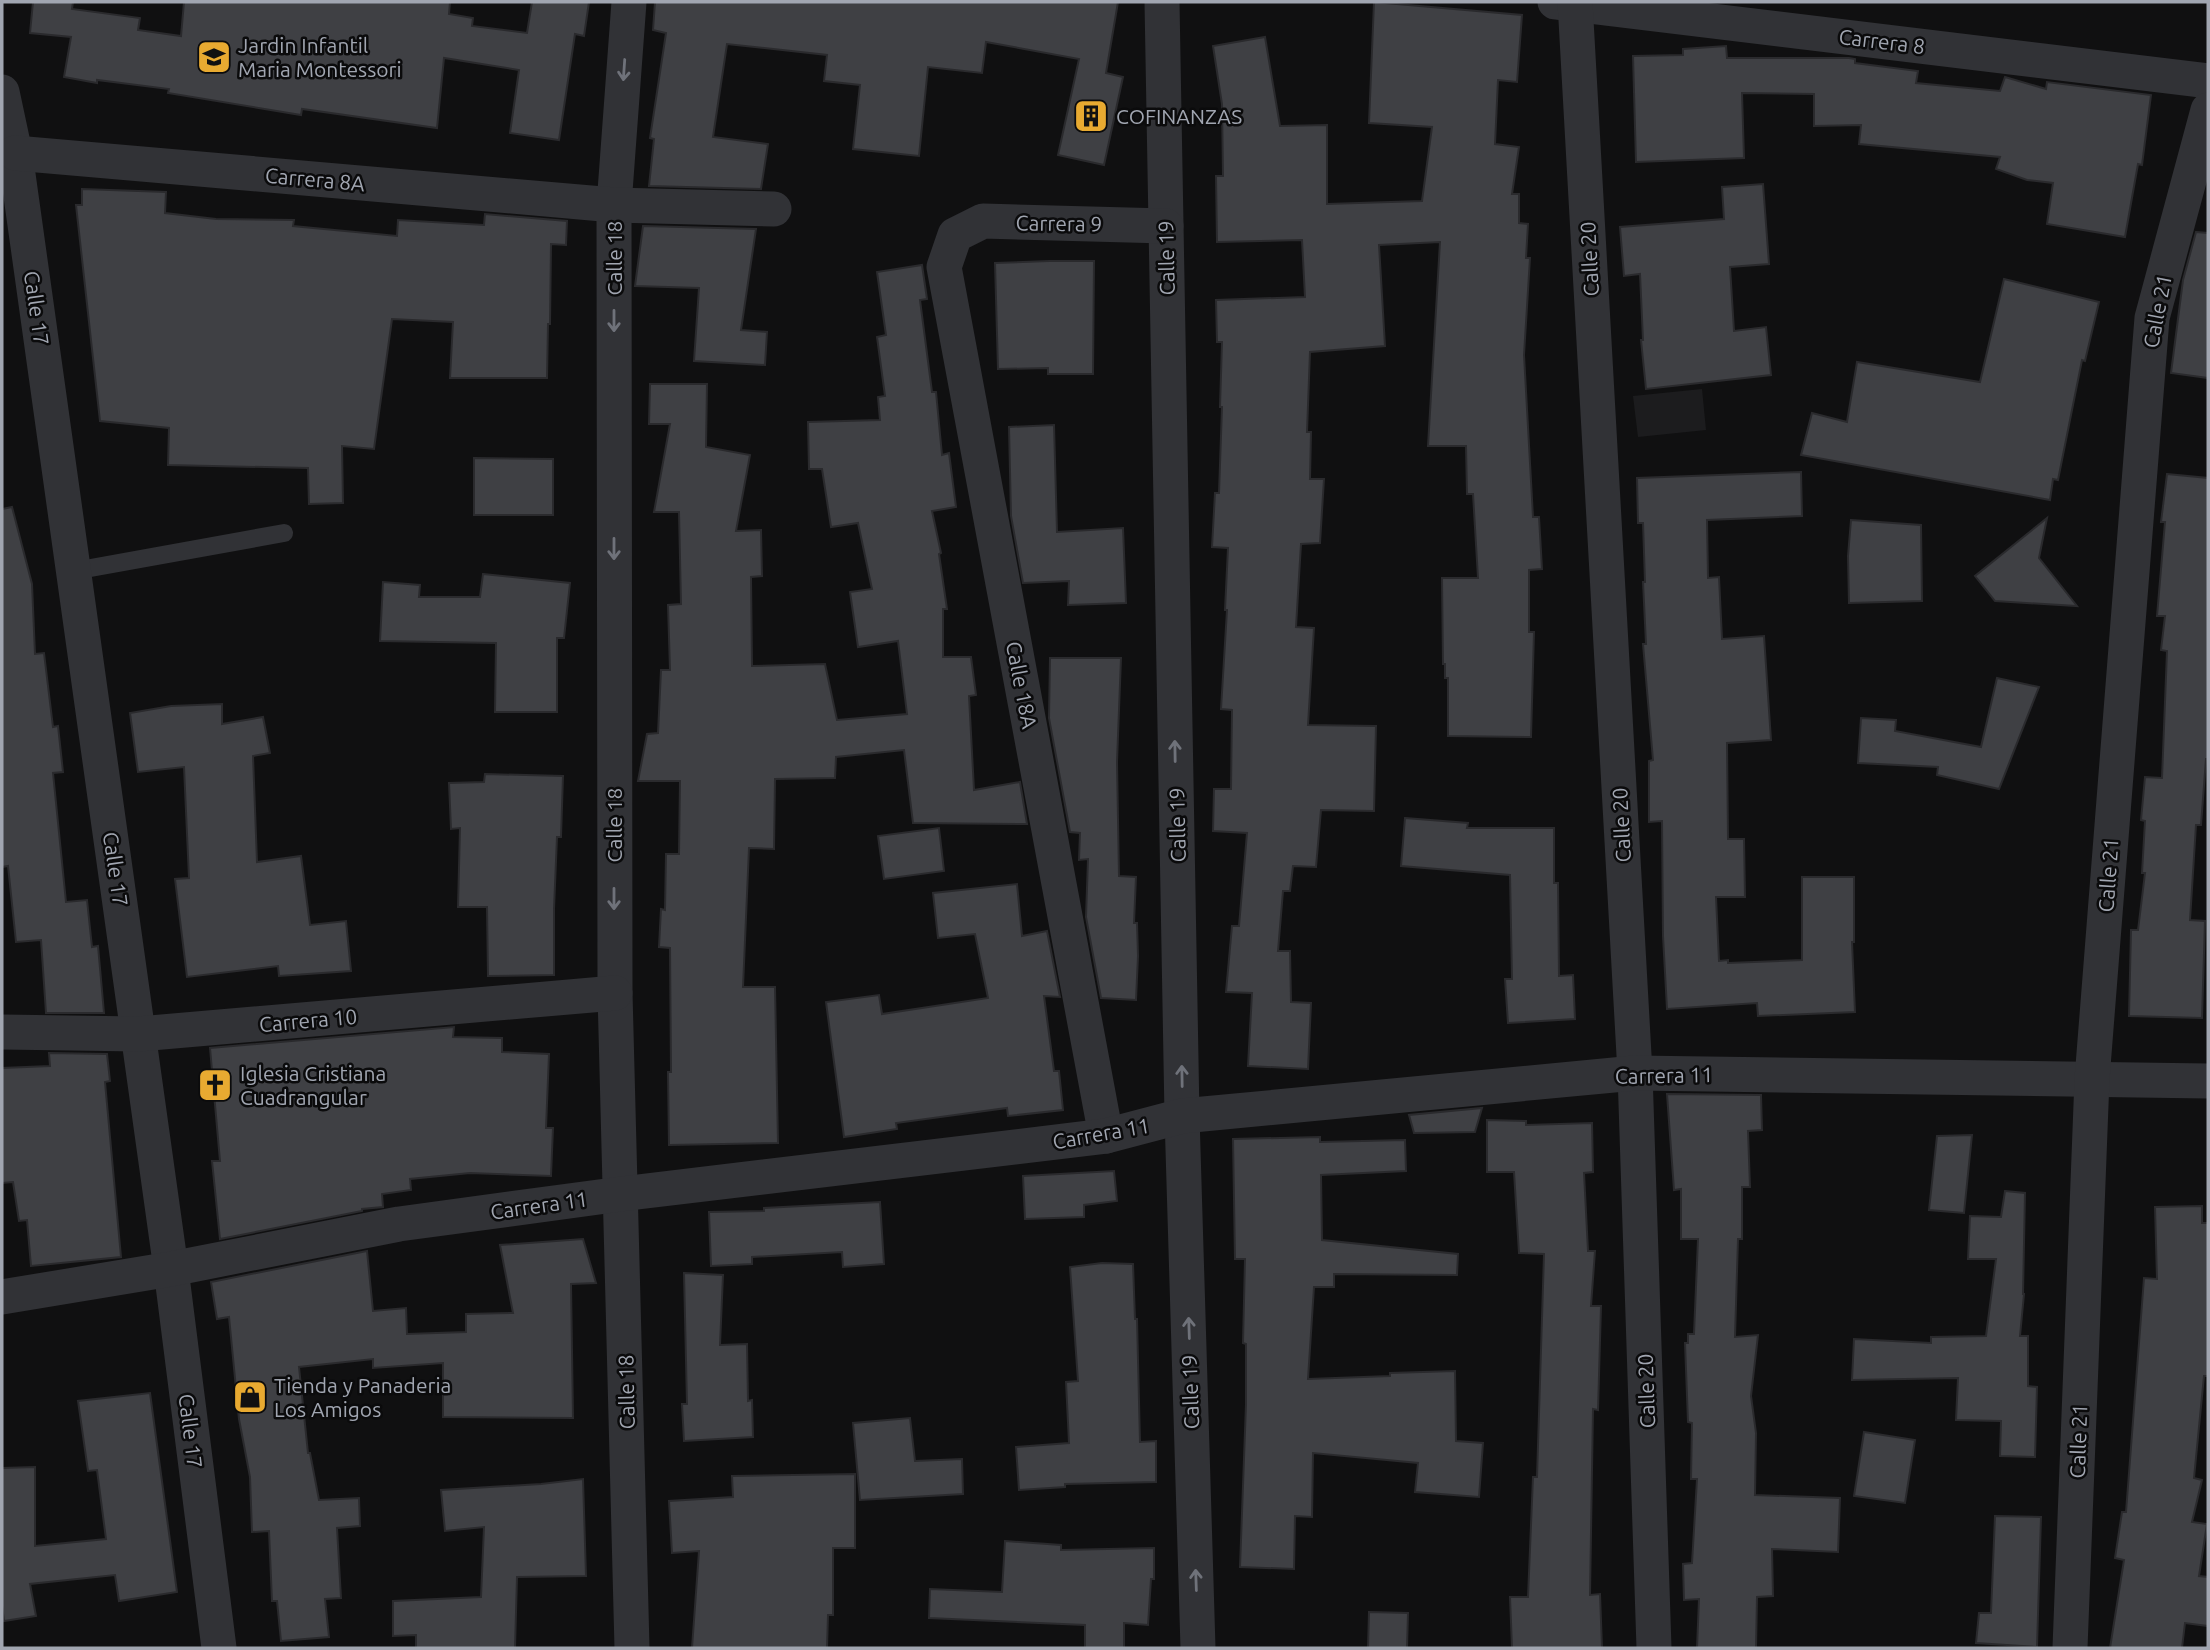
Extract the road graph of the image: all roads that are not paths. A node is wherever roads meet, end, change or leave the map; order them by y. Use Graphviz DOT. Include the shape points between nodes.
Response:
graph roads {
  1 [pos="629,2"];
  2 [pos="1162,2"];
  3 [pos="1569,3"];
  4 [pos="2208,81"];
  5 [pos="2,92"];
  6 [pos="2208,110"];
  7 [pos="15,153"];
  8 [pos="614,205"];
  9 [pos="774,209"];
  10 [pos="1166,226"];
  11 [pos="955,235"];
  12 [pos="284,533"];
  13 [pos="74,571"];
  14 [pos="615,993"];
  15 [pos="2,1032"];
  16 [pos="139,1034"];
  17 [pos="1635,1073"];
  18 [pos="2092,1079"];
  19 [pos="2208,1081"];
  20 [pos="1182,1116"];
  21 [pos="1106,1136"];
  22 [pos="621,1194"];
  23 [pos="171,1269"];
  24 [pos="2,1297"];
  25 [pos="219,1648"];
  26 [pos="632,1648"];
  27 [pos="1198,1648"];
  28 [pos="1654,1648"];
  29 [pos="2070,1648"];
  1 -- 8 [label="street, Calle 18, one-way"];
  2 -- 10 [label="street, Calle 19"];
  3 -- 4 [label="street, Carrera 8"];
  3 -- 17 [label="street, Calle 20"];
  5 -- 7 [label="street, Calle 17"];
  6 -- 18 [label="street, Calle 21" via="2152,318"];
  7 -- 8 [label="street, Carrera 8A"];
  7 -- 13 [label="street, Calle 17"];
  8 -- 9 [label="street, Carrera 8A"];
  8 -- 14 [label="street, Calle 18, one-way"];
  10 -- 11 [label="street, Carrera 9" via="983,221"];
  20 -- 10 [label="street, Calle 19, one-way"];
  11 -- 21 [label="street, Calle 18A" via="944,267"];
  12 -- 13 [label="lane"];
  13 -- 16 [label="street, Calle 17"];
  14 -- 16 [label="street, Carrera 10"];
  14 -- 22 [label="street, Calle 18"];
  15 -- 16 [label="street, Carrera 10"];
  16 -- 23 [label="street, Calle 17"];
  17 -- 18 [label="street, Carrera 11"];
  17 -- 20 [label="street, Carrera 11"];
  17 -- 28 [label="street, Calle 20"];
  18 -- 19 [label="street, Carrera 11"];
  18 -- 29 [label="street, Calle 21"];
  20 -- 21 [label="street, Carrera 11"];
  27 -- 20 [label="street, Calle 19, one-way"];
  21 -- 22 [label="street, Carrera 11"];
  22 -- 23 [label="street, Carrera 11" via="399,1224"];
  22 -- 26 [label="street, Calle 18"];
  23 -- 24 [label="street, Carrera 11"];
  23 -- 25 [label="street, Calle 17"];
}
